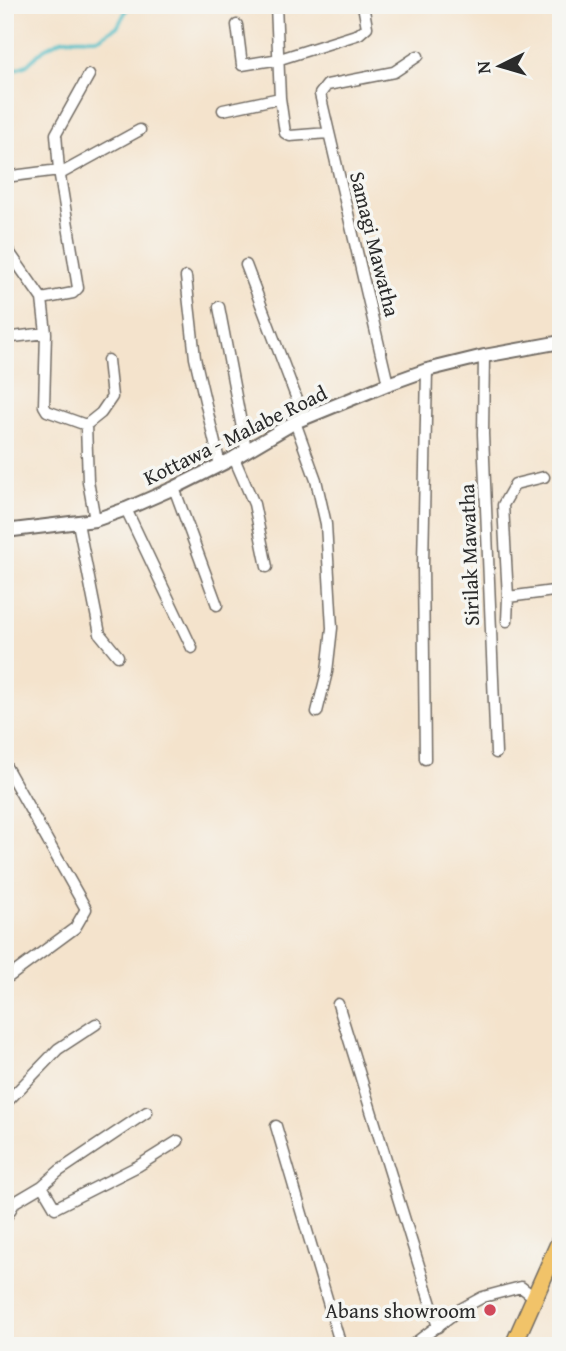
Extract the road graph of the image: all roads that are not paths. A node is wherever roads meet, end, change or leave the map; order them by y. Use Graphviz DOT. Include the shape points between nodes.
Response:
graph roads {
  1 [pos="276,5"];
  2 [pos="363,5"];
  3 [pos="237,25"];
  4 [pos="418,56"];
  5 [pos="280,59"];
  6 [pos="89,75"];
  7 [pos="280,98"];
  8 [pos="223,110"];
  9 [pos="139,130"];
  10 [pos="328,133"];
  11 [pos="59,172"];
  12 [pos="5,177"];
  13 [pos="5,246"];
  14 [pos="246,265"];
  15 [pos="186,277"];
  16 [pos="42,299"];
  17 [pos="219,307"];
  18 [pos="46,333"];
  19 [pos="5,338"];
  20 [pos="561,342"];
  21 [pos="484,356"];
  22 [pos="108,360"];
  23 [pos="427,370"];
  24 [pos="388,384"];
  25 [pos="300,420"];
  26 [pos="86,425"];
  27 [pos="246,449"];
  28 [pos="234,458"];
  29 [pos="220,465"];
  30 [pos="544,478"];
  31 [pos="174,488"];
  32 [pos="126,509"];
  33 [pos="95,520"];
  34 [pos="78,523"];
  35 [pos="5,531"];
  36 [pos="267,567"];
  37 [pos="561,590"];
  38 [pos="508,597"];
  39 [pos="217,605"];
  40 [pos="508,621"];
  41 [pos="192,648"];
  42 [pos="118,656"];
  43 [pos="317,712"];
  44 [pos="496,753"];
  45 [pos="425,758"];
  46 [pos="5,765"];
  47 [pos="10,976"];
  48 [pos="338,1004"];
  49 [pos="96,1024"];
  50 [pos="5,1104"];
  51 [pos="148,1112"];
  52 [pos="276,1126"];
  53 [pos="178,1141"];
  54 [pos="42,1186"];
  55 [pos="5,1219"];
  56 [pos="561,1238"];
  57 [pos="561,1256"];
  58 [pos="534,1297"];
  59 [pos="438,1327"];
  60 [pos="341,1346"];
  61 [pos="411,1346"];
  62 [pos="513,1346"];
  63 [pos="521,1346"];
  1 -- 5 [label="street"];
  2 -- 5 [label="street" via="367,27 359,34"];
  3 -- 5 [label="street" via="242,65"];
  4 -- 10 [label="street, Samagi Mawatha" via="394,72 327,85 320,94"];
  5 -- 7 [label="street"];
  6 -- 11 [label="street" via="56,134"];
  7 -- 8 [label="street"];
  7 -- 10 [label="street" via="285,134"];
  9 -- 11 [label="street"];
  10 -- 24 [label="street, Samagi Mawatha"];
  11 -- 12 [label="street"];
  11 -- 16 [label="street" via="78,288"];
  13 -- 16 [label="street"];
  14 -- 25 [label="street"];
  15 -- 29 [label="street" via="195,358"];
  16 -- 18 [label="street"];
  17 -- 27 [label="street"];
  18 -- 19 [label="street"];
  18 -- 26 [label="street" via="44,406"];
  20 -- 21 [label="street, Kottawa - Malabe Road"];
  21 -- 23 [label="street, Kottawa - Malabe Road"];
  21 -- 44 [label="street, Sirilak Mawatha"];
  22 -- 26 [label="street" via="112,397"];
  23 -- 24 [label="street, Kottawa - Malabe Road"];
  23 -- 45 [label="street"];
  24 -- 25 [label="street, Kottawa - Malabe Road"];
  25 -- 27 [label="street, Kottawa - Malabe Road"];
  25 -- 43 [label="street" via="326,524 332,628"];
  26 -- 33 [label="street"];
  27 -- 28 [label="street, Kottawa - Malabe Road"];
  28 -- 29 [label="street, Kottawa - Malabe Road"];
  28 -- 36 [label="street" via="254,504"];
  29 -- 31 [label="street, Kottawa - Malabe Road"];
  30 -- 38 [label="street" via="515,484 503,505"];
  31 -- 32 [label="street, Kottawa - Malabe Road"];
  31 -- 39 [label="street"];
  32 -- 33 [label="street, Kottawa - Malabe Road"];
  32 -- 41 [label="street"];
  33 -- 34 [label="street, Kottawa - Malabe Road"];
  34 -- 35 [label="street, Kottawa - Malabe Road"];
  34 -- 42 [label="street" via="100,634"];
  37 -- 38 [label="street"];
  38 -- 40 [label="street"];
  46 -- 47 [label="street" via="86,909 75,928"];
  48 -- 59 [label="street"];
  49 -- 50 [label="street" via="58,1049"];
  51 -- 54 [label="street"];
  52 -- 60 [label="street"];
  53 -- 54 [label="street" via="55,1208"];
  54 -- 55 [label="street" via="15,1202"];
  56 -- 58 [label="highway"];
  57 -- 63 [label="highway"];
  58 -- 59 [label="street" via="521,1287 483,1297"];
  58 -- 62 [label="highway"];
  59 -- 61 [label="street"];
}
